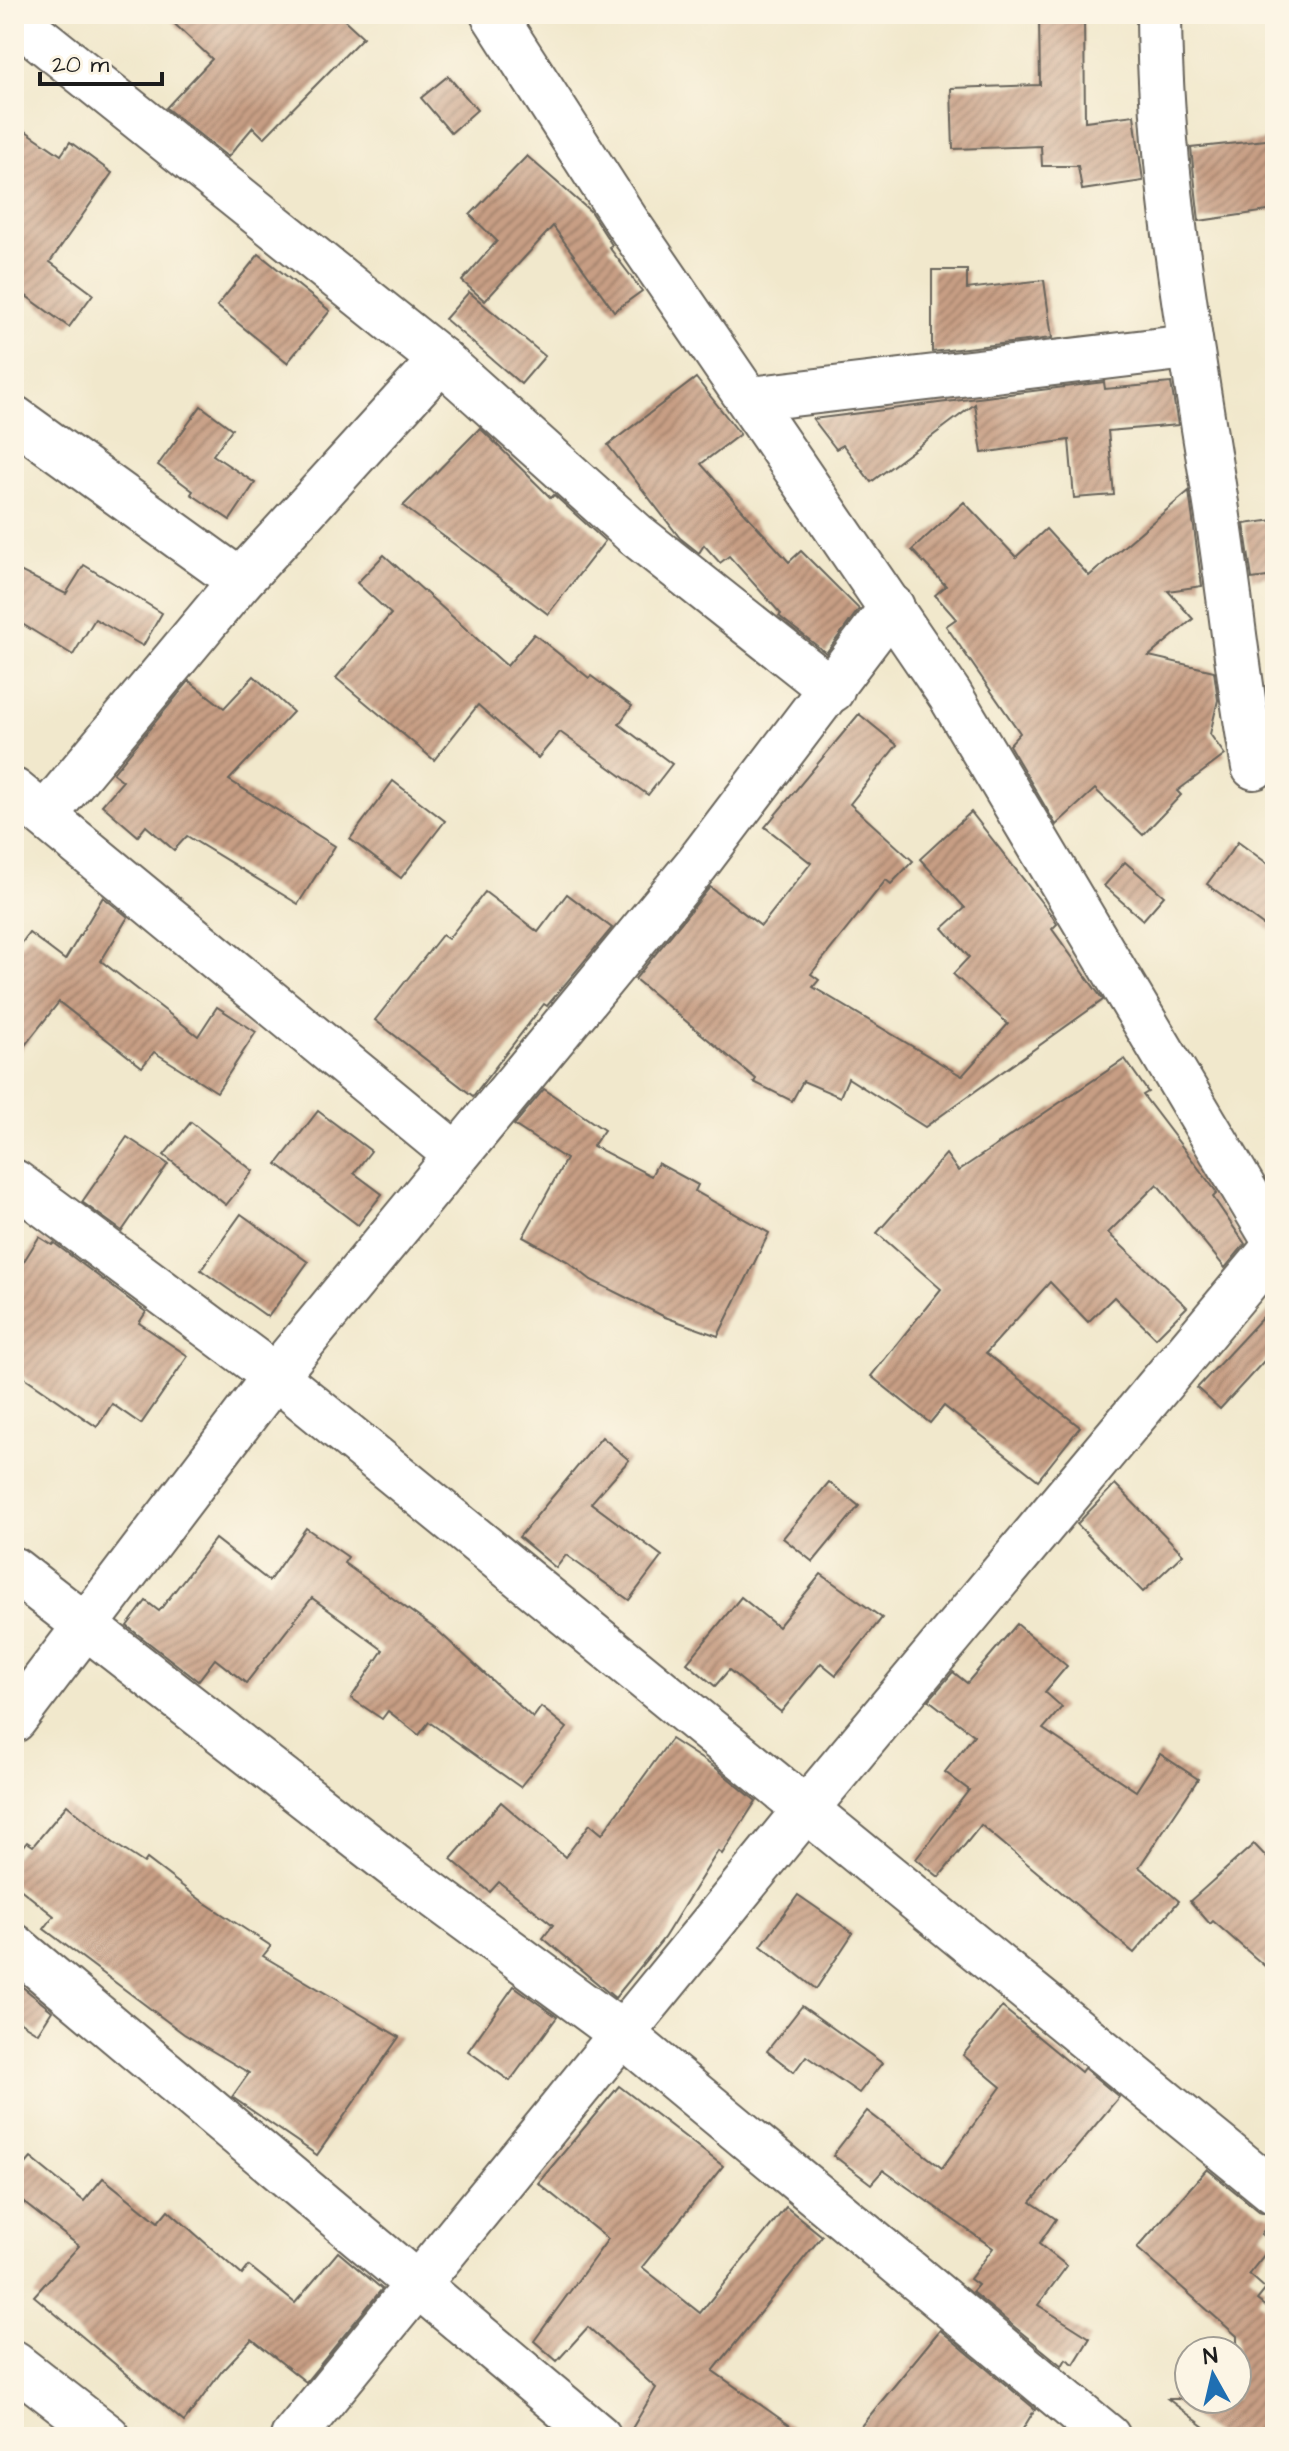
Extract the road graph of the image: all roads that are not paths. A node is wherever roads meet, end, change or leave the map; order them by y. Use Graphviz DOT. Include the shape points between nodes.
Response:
graph roads {
  1 [pos="493,14"];
  2 [pos="1159,14"];
  3 [pos="14,18"];
  4 [pos="1188,347"];
  5 [pos="441,360"];
  6 [pos="751,399"];
  7 [pos="14,418"];
  8 [pos="240,581"];
  9 [pos="892,607"];
  10 [pos="832,690"];
  11 [pos="1254,767"];
  12 [pos="29,803"];
  13 [pos="456,1155"];
  14 [pos="14,1182"];
  15 [pos="1275,1244"];
  16 [pos="275,1376"];
  17 [pos="14,1570"];
  18 [pos="87,1625"];
  19 [pos="14,1720"];
  20 [pos="805,1810"];
  21 [pos="14,1946"];
  22 [pos="621,2033"];
  23 [pos="1275,2192"];
  24 [pos="417,2285"];
  25 [pos="14,2364"];
  26 [pos="108,2437"];
  27 [pos="293,2437"];
  28 [pos="599,2437"];
  29 [pos="1108,2437"];
  1 -- 6 [label="street" via="627,222"];
  2 -- 4 [label="street" via="1164,160"];
  3 -- 5 [label="street"];
  4 -- 6 [label="street"];
  4 -- 11 [label="street"];
  5 -- 8 [label="street"];
  5 -- 10 [label="street" via="635,534"];
  6 -- 9 [label="street"];
  7 -- 8 [label="street"];
  8 -- 12 [label="street"];
  9 -- 10 [label="street"];
  9 -- 15 [label="street" via="950,695"];
  10 -- 13 [label="street" via="697,864"];
  12 -- 13 [label="street"];
  13 -- 16 [label="street"];
  14 -- 16 [label="street"];
  15 -- 20 [label="street"];
  16 -- 18 [label="street"];
  16 -- 20 [label="street"];
  17 -- 18 [label="street"];
  18 -- 19 [label="street"];
  18 -- 22 [label="street" via="398,1869"];
  20 -- 22 [label="street"];
  20 -- 23 [label="street"];
  21 -- 24 [label="street"];
  22 -- 24 [label="street"];
  22 -- 29 [label="street"];
  24 -- 27 [label="street"];
  24 -- 28 [label="street"];
  25 -- 26 [label="street"];
}
